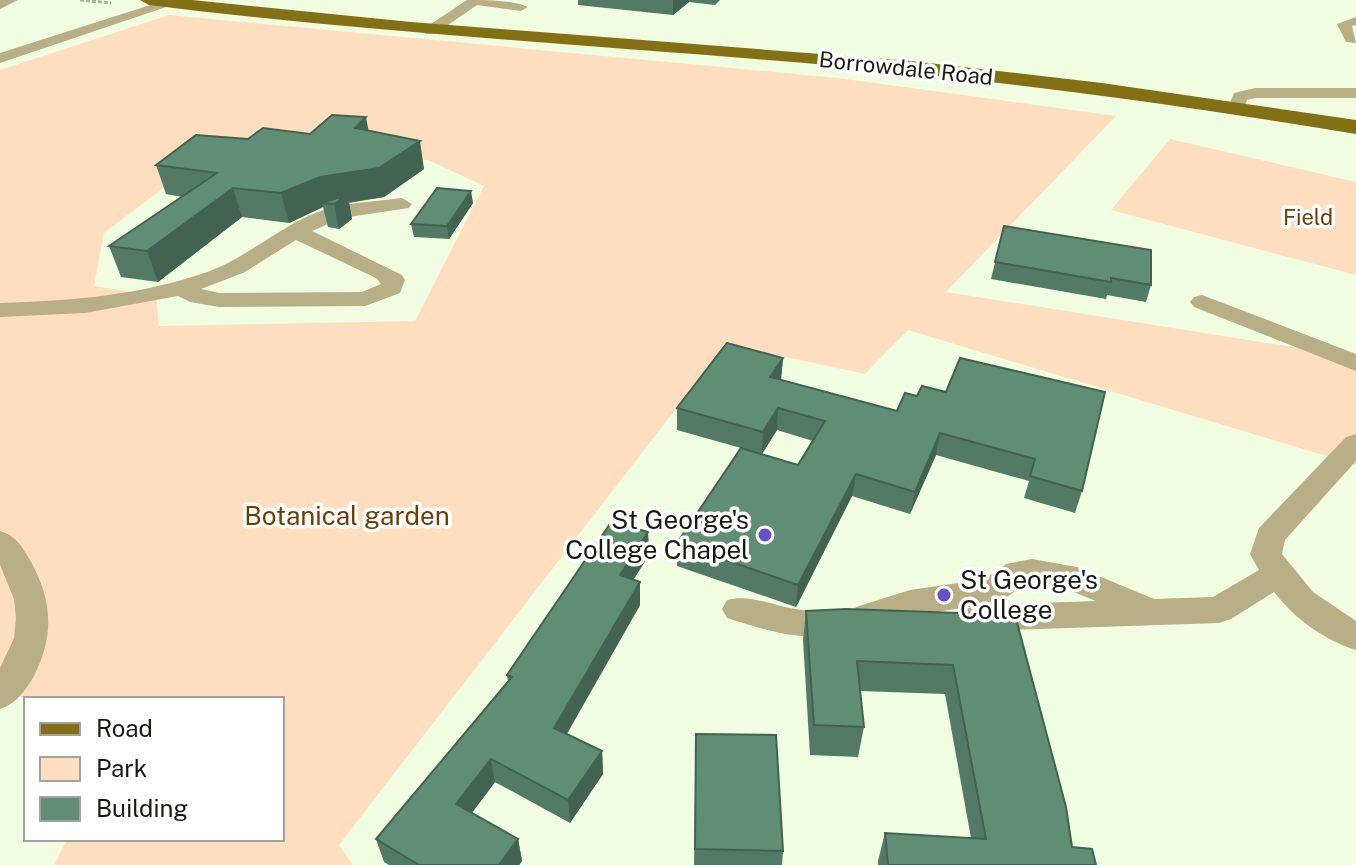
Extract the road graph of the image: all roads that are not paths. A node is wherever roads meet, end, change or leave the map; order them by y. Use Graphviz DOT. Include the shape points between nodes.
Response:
graph roads {
  1 [pos="11,0"];
  2 [pos="149,0"];
  3 [pos="239,0"];
  4 [pos="475,1"];
  5 [pos="176,2"];
  6 [pos="0,5"];
  7 [pos="521,7"];
  8 [pos="1356,21"];
  9 [pos="436,27"];
  10 [pos="1354,44"];
  11 [pos="5,55"];
  12 [pos="1356,93"];
  13 [pos="1236,110"];
  14 [pos="1282,117"];
  15 [pos="1356,127"];
  16 [pos="1356,133"];
  17 [pos="402,204"];
  18 [pos="298,233"];
  19 [pos="179,287"];
  20 [pos="1202,302"];
  21 [pos="0,310"];
  22 [pos="1356,363"];
  23 [pos="1356,443"];
  24 [pos="0,542"];
  25 [pos="1278,574"];
  26 [pos="1002,604"];
  27 [pos="739,609"];
  28 [pos="1154,613"];
  29 [pos="1356,636"];
  30 [pos="5,689"];
  1 -- 6 [label="street"];
  2 -- 5 [label="main road, Borrowdale Road"];
  3 -- 9 [label="main road, Borrowdale Road"];
  4 -- 7 [label="street"];
  4 -- 9 [label="street"];
  5 -- 9 [label="main road, Borrowdale Road"];
  5 -- 11 [label="street"];
  8 -- 10 [label="street" via="1344,24"];
  9 -- 13 [label="main road, Borrowdale Road" via="850,61"];
  12 -- 13 [label="street" via="1255,93 1240,97"];
  13 -- 14 [label="main road, Borrowdale Road"];
  14 -- 15 [label="main road, Borrowdale Road"];
  14 -- 16 [label="main road, Borrowdale Road"];
  17 -- 18 [label="street" via="335,213"];
  18 -- 19 [label="street" via="245,264"];
  18 -- 19 [label="street" via="384,273 394,280 392,288 365,299 219,300"];
  19 -- 21 [label="street" via="116,302"];
  20 -- 22 [label="street"];
  23 -- 25 [label="street" via="1270,536 1266,554"];
  24 -- 30 [label="street" via="17,562 33,611 33,639"];
  25 -- 28 [label="street" via="1219,610"];
  25 -- 29 [label="street" via="1305,607"];
  26 -- 27 [label="street" via="804,625"];
  26 -- 28 [label="street"];
  26 -- 28 [label="street" via="1017,573 1052,573"];
}
